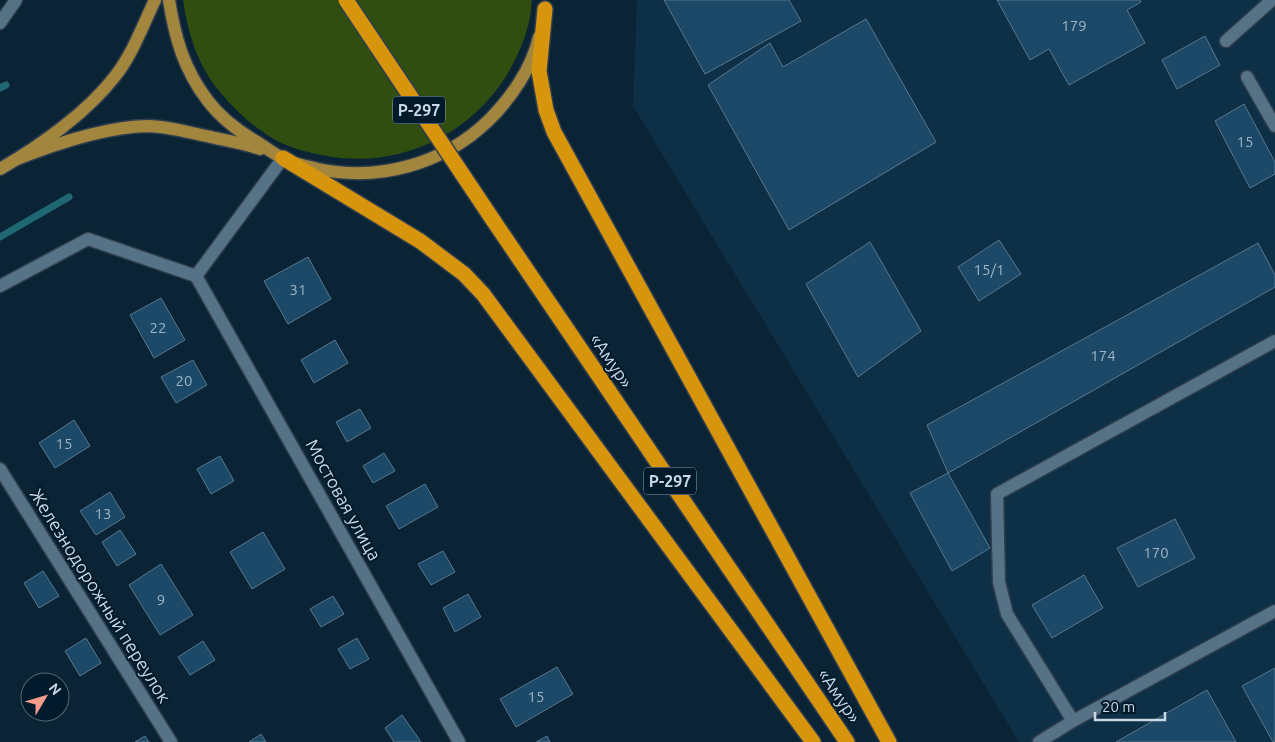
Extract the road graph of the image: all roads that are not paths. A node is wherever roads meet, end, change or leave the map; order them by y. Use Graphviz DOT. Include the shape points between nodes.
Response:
graph roads {
  1 [pos="16,0"];
  2 [pos="155,0"];
  3 [pos="168,0"];
  4 [pos="346,0"];
  5 [pos="1272,0"];
  6 [pos="546,3"];
  7 [pos="0,23"];
  8 [pos="1226,41"];
  9 [pos="1246,77"];
  10 [pos="1275,126"];
  11 [pos="283,158"];
  12 [pos="17,159"];
  13 [pos="0,169"];
  14 [pos="196,276"];
  15 [pos="0,286"];
  16 [pos="1275,341"];
  17 [pos="0,469"];
  18 [pos="1275,611"];
  19 [pos="1072,721"];
  20 [pos="171,742"];
  21 [pos="459,742"];
  22 [pos="813,742"];
  23 [pos="847,742"];
  24 [pos="889,742"];
  25 [pos="1038,742"];
  1 -- 7 [label="street"];
  2 -- 12 [label="main road" via="127,58 104,89 45,140"];
  3 -- 11 [label="main road" via="174,33 188,70 208,101 235,128"];
  4 -- 23 [label="highway, «Амур» / Р-297, bridge"];
  5 -- 8 [label="street"];
  6 -- 11 [label="main road" via="538,40 524,74 504,104 478,131 445,152 411,166 373,173 336,172"];
  6 -- 24 [label="highway" via="539,71 546,110 554,132"];
  9 -- 10 [label="street"];
  11 -- 12 [label="main road" via="252,146 148,126 106,132 47,147"];
  11 -- 14 [label="street"];
  11 -- 22 [label="highway" via="420,241 464,274 483,294"];
  12 -- 13 [label="main road"];
  14 -- 15 [label="street" via="88,239"];
  14 -- 21 [label="street, Мостовая улица"];
  16 -- 19 [label="street" via="998,494 999,582 1007,614"];
  17 -- 20 [label="street, Железнодорожный переулок"];
  18 -- 19 [label="street"];
  19 -- 25 [label="street"];
}
